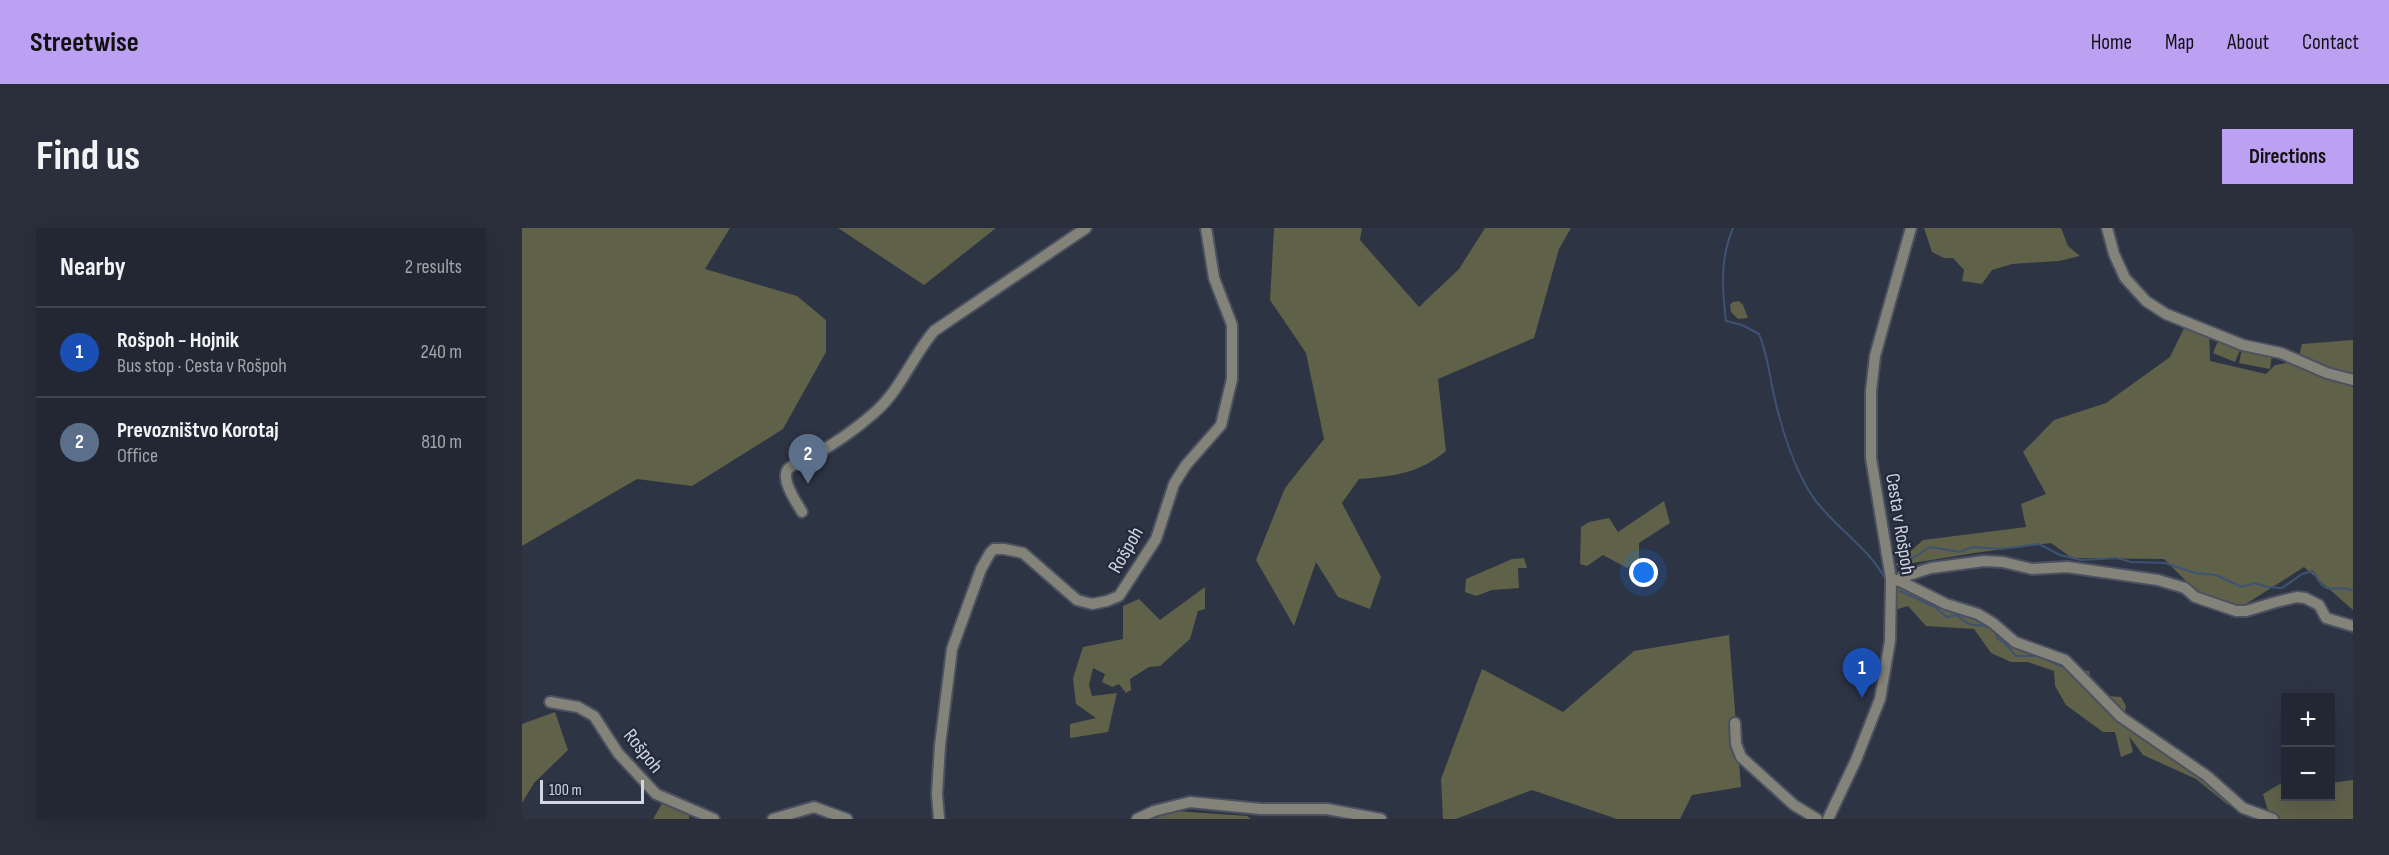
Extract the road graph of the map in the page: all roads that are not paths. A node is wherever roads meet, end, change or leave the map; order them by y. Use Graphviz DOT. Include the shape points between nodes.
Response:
graph roads {
  1 [pos="1086,228"];
  2 [pos="1206,228"];
  3 [pos="2106,228"];
  4 [pos="1907,231"];
  5 [pos="2353,380"];
  6 [pos="802,512"];
  7 [pos="1895,580"];
  8 [pos="2353,626"];
  9 [pos="550,702"];
  10 [pos="1735,723"];
  11 [pos="714,819"];
  12 [pos="772,819"];
  13 [pos="847,819"];
  14 [pos="939,819"];
  15 [pos="1137,819"];
  16 [pos="1381,819"];
  17 [pos="1817,819"];
  18 [pos="1828,819"];
  19 [pos="2273,819"];
  1 -- 6 [label="street" via="934,331 879,409 789,468 789,486"];
  2 -- 14 [label="street, Rošpoh" via="1214,278 1232,325 1232,379 1221,425 1174,484 1156,539 1119,596 1092,604 1077,600 1023,553 1004,549 990,553 952,649 940,745"];
  3 -- 5 [label="street" via="2125,278 2166,314 2243,345 2281,353"];
  4 -- 7 [label="street, Cesta v Rošpoh" via="1875,356 1871,391 1871,458"];
  7 -- 8 [label="street" via="1931,568 1984,561 2032,569 2067,567 2158,580 2236,611 2305,598 2319,605 2326,618"];
  7 -- 18 [label="street, Cesta v Rošpoh" via="1880,699"];
  7 -- 19 [label="street" via="1978,614 2014,642 2066,660 2121,717 2207,776 2243,808"];
  9 -- 11 [label="street, Rošpoh" via="578,707 594,716 618,753 656,794"];
  10 -- 17 [label="street" via="1741,757 1794,805"];
  12 -- 13 [label="street" via="814,807"];
  15 -- 16 [label="street" via="1190,802 1261,810 1327,808"];
}
